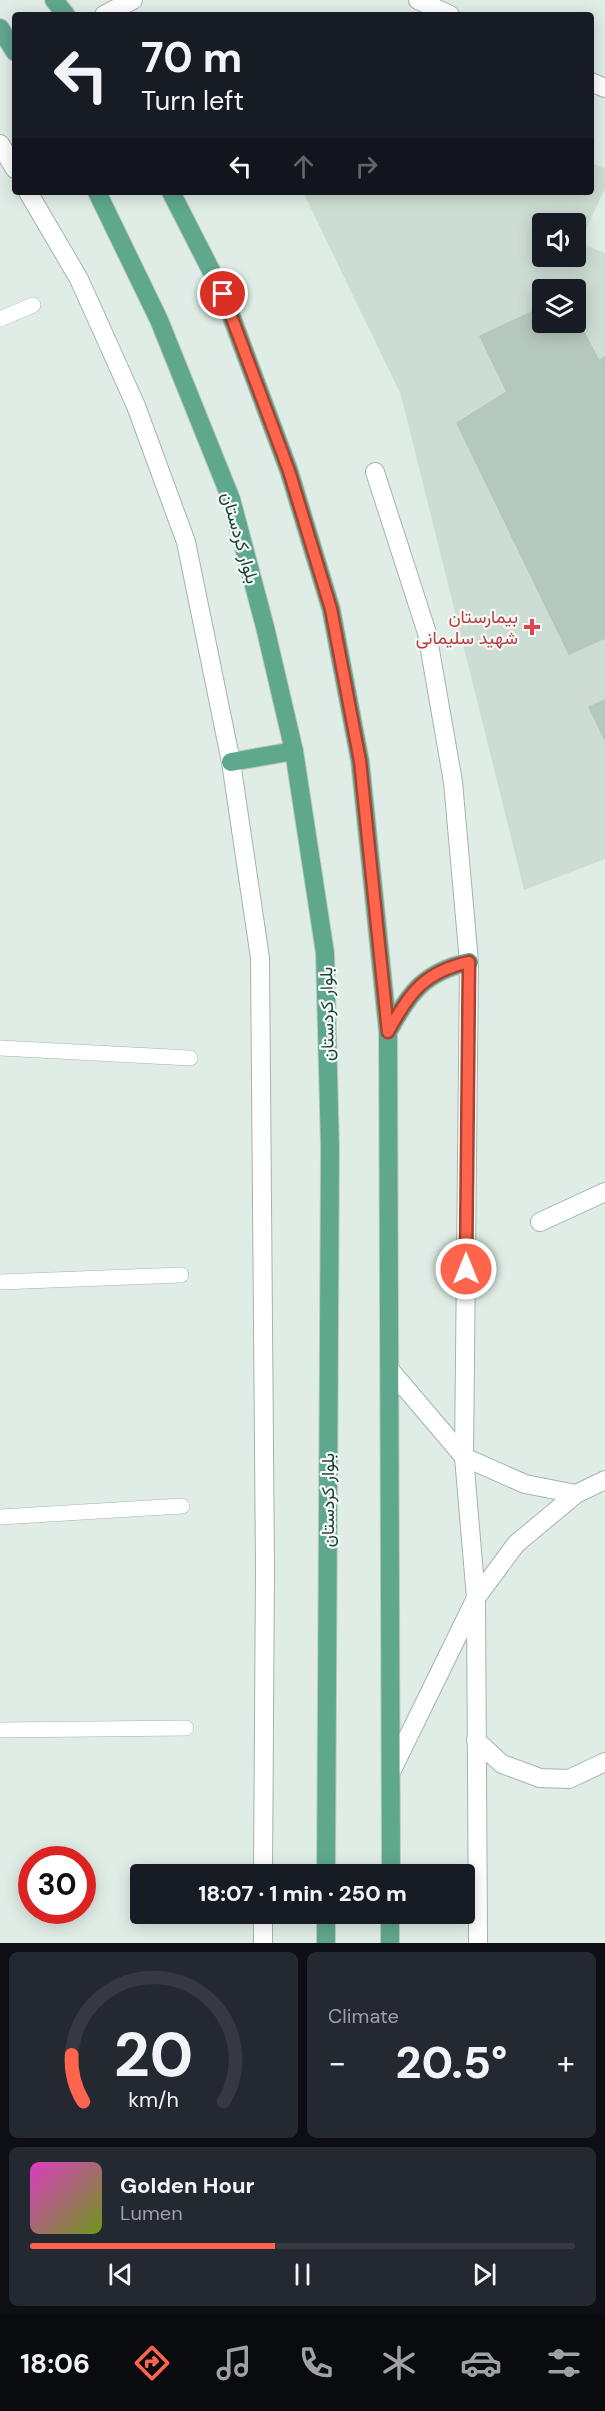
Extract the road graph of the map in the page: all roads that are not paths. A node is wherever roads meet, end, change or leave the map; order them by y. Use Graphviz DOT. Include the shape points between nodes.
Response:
graph roads {
  1 [pos="54,0"];
  2 [pos="133,0"];
  3 [pos="418,0"];
  4 [pos="64,12"];
  5 [pos="110,12"];
  6 [pos="444,12"];
  7 [pos="0,28"];
  8 [pos="12,47"];
  9 [pos="0,144"];
  10 [pos="12,164"];
  11 [pos="30,195"];
  12 [pos="98,195"];
  13 [pos="173,195"];
  14 [pos="33,305"];
  15 [pos="0,319"];
  16 [pos="375,472"];
  17 [pos="294,751"];
  18 [pos="231,762"];
  19 [pos="469,962"];
  20 [pos="388,1032"];
  21 [pos="0,1048"];
  22 [pos="190,1058"];
  23 [pos="605,1192"];
  24 [pos="540,1222"];
  25 [pos="181,1275"];
  26 [pos="0,1281"];
  27 [pos="391,1371"];
  28 [pos="464,1457"];
  29 [pos="605,1480"];
  30 [pos="576,1494"];
  31 [pos="182,1506"];
  32 [pos="0,1517"];
  33 [pos="476,1598"];
  34 [pos="186,1728"];
  35 [pos="0,1730"];
  36 [pos="476,1740"];
  37 [pos="605,1762"];
  38 [pos="391,1772"];
  39 [pos="263,1864"];
  40 [pos="326,1864"];
  41 [pos="391,1864"];
  42 [pos="263,1924"];
  43 [pos="326,1924"];
  44 [pos="390,1924"];
  45 [pos="263,1943"];
  46 [pos="326,1943"];
  47 [pos="390,1943"];
  48 [pos="478,1943"];
  1 -- 4 [label="main road"];
  2 -- 5 [label="street"];
  3 -- 6 [label="street"];
  7 -- 8 [label="main road"];
  9 -- 10 [label="street"];
  11 -- 18 [label="street" via="79,279 136,406 186,542"];
  12 -- 17 [label="main road, بلوار کردستان" via="159,320 231,499"];
  13 -- 20 [label="main road" via="223,294 289,471 331,609 360,761"];
  14 -- 15 [label="lane"];
  16 -- 19 [label="street" via="427,633 453,782"];
  17 -- 18 [label="main road"];
  17 -- 40 [label="main road, بلوار کردستان" via="325,953 330,1148"];
  18 -- 39 [label="street" via="260,958"];
  19 -- 20 [label="main road" via="449,967 423,981 404,1002"];
  19 -- 28 [label="street"];
  20 -- 27 [label="main road"];
  21 -- 22 [label="lane"];
  23 -- 24 [label="street"];
  25 -- 26 [label="lane"];
  27 -- 28 [label="street"];
  27 -- 38 [label="main road"];
  28 -- 30 [label="street" via="525,1484"];
  28 -- 33 [label="street"];
  29 -- 30 [label="street"];
  30 -- 33 [label="street" via="516,1544"];
  31 -- 32 [label="lane"];
  33 -- 36 [label="street"];
  33 -- 38 [label="street"];
  34 -- 35 [label="lane"];
  36 -- 37 [label="street" via="502,1764 540,1778 569,1779"];
  36 -- 48 [label="street"];
  38 -- 41 [label="main road"];
  42 -- 45 [label="street"];
  43 -- 46 [label="main road"];
  44 -- 47 [label="main road"];
}
